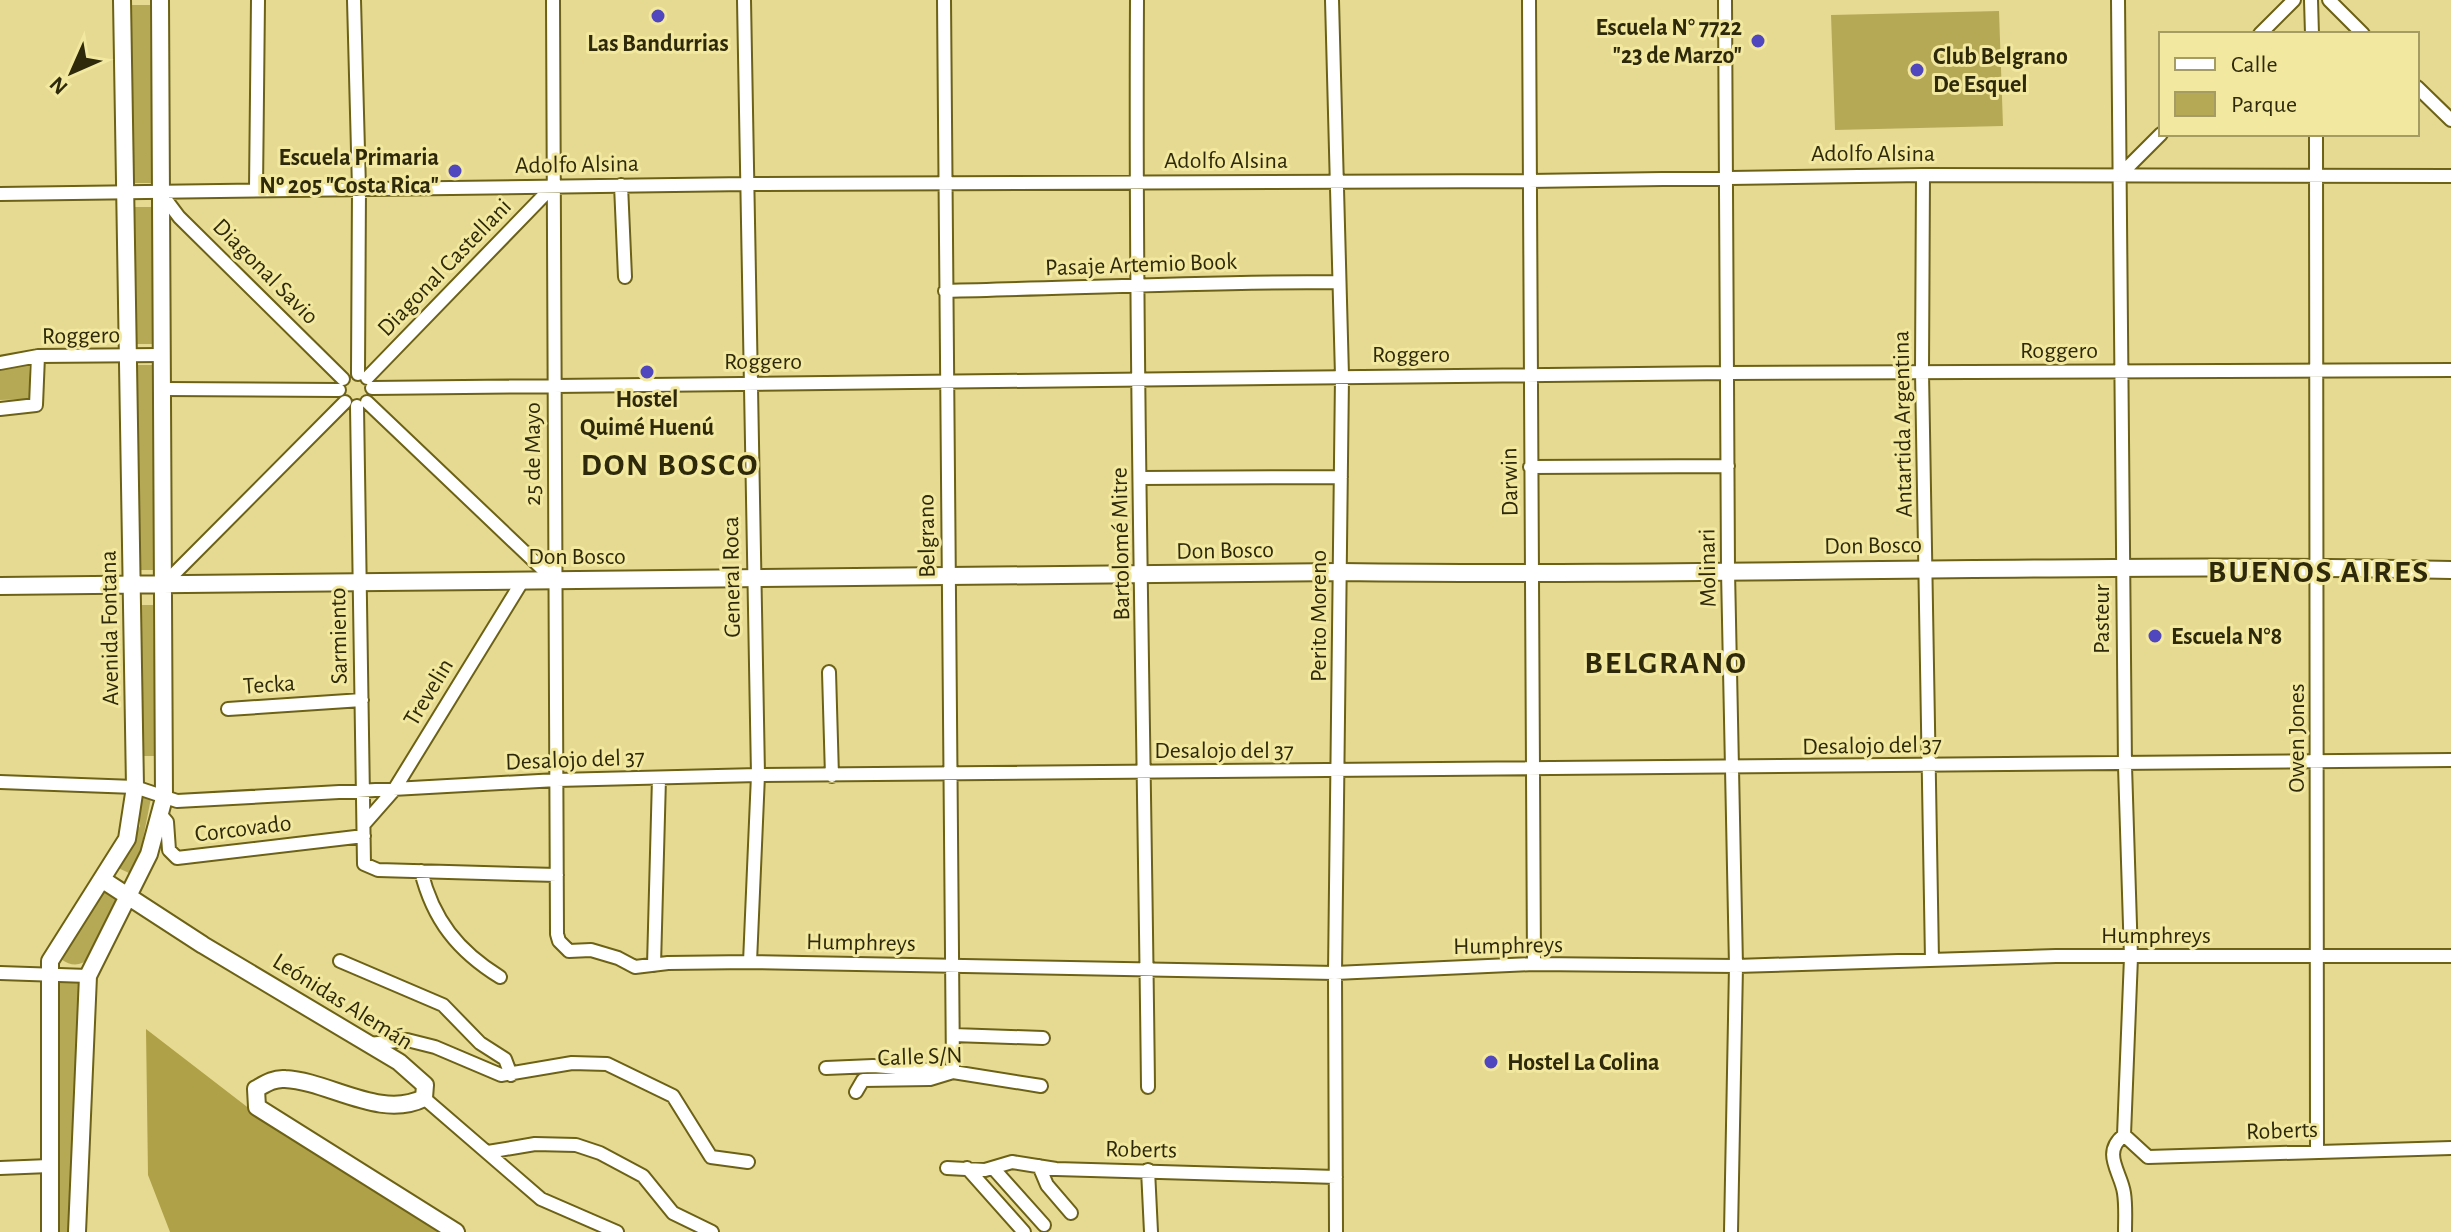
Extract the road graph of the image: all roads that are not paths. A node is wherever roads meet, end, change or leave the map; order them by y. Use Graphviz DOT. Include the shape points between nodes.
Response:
graph roads {
  1 [pos="122,0"];
  2 [pos="160,0"];
  3 [pos="258,0"];
  4 [pos="354,0"];
  5 [pos="553,0"];
  6 [pos="744,0"];
  7 [pos="944,0"];
  8 [pos="1137,0"];
  9 [pos="1332,0"];
  10 [pos="1529,0"];
  11 [pos="1725,0"];
  12 [pos="2118,0"];
  13 [pos="2294,0"];
  14 [pos="2311,0"];
  15 [pos="2329,0"];
  16 [pos="2262,32"];
  17 [pos="2312,32"];
  18 [pos="2361,32"];
  19 [pos="2419,89"];
  20 [pos="2451,120"];
  21 [pos="2159,136"];
  22 [pos="2316,136"];
  23 [pos="1923,175"];
  24 [pos="2120,175"];
  25 [pos="1726,176"];
  26 [pos="2451,176"];
  27 [pos="2318,177"];
  28 [pos="1136,181"];
  29 [pos="1529,181"];
  30 [pos="1336,182"];
  31 [pos="748,184"];
  32 [pos="621,185"];
  33 [pos="945,185"];
  34 [pos="553,186"];
  35 [pos="359,188"];
  36 [pos="256,189"];
  37 [pos="127,192"];
  38 [pos="160,192"];
  39 [pos="0,194"];
  40 [pos="625,277"];
  41 [pos="1339,282"];
  42 [pos="1136,285"];
  43 [pos="945,291"];
  44 [pos="162,355"];
  45 [pos="38,356"];
  46 [pos="131,356"];
  47 [pos="0,363"];
  48 [pos="2451,370"];
  49 [pos="2123,371"];
  50 [pos="1922,372"];
  51 [pos="1729,373"];
  52 [pos="2318,373"];
  53 [pos="1529,375"];
  54 [pos="1342,376"];
  55 [pos="365,380"];
  56 [pos="1138,380"];
  57 [pos="751,383"];
  58 [pos="946,383"];
  59 [pos="341,384"];
  60 [pos="554,384"];
  61 [pos="162,389"];
  62 [pos="356,403"];
  63 [pos="0,409"];
  64 [pos="1728,466"];
  65 [pos="1530,467"];
  66 [pos="1341,477"];
  67 [pos="1140,478"];
  68 [pos="2317,567"];
  69 [pos="2123,568"];
  70 [pos="1928,569"];
  71 [pos="2451,570"];
  72 [pos="1728,571"];
  73 [pos="1340,572"];
  74 [pos="948,575"];
  75 [pos="1533,575"];
  76 [pos="1143,576"];
  77 [pos="753,578"];
  78 [pos="523,580"];
  79 [pos="554,580"];
  80 [pos="360,582"];
  81 [pos="133,584"];
  82 [pos="163,585"];
  83 [pos="0,586"];
  84 [pos="829,672"];
  85 [pos="362,700"];
  86 [pos="228,709"];
  87 [pos="2451,760"];
  88 [pos="2318,763"];
  89 [pos="1929,766"];
  90 [pos="2125,766"];
  91 [pos="1732,768"];
  92 [pos="1532,769"];
  93 [pos="1340,771"];
  94 [pos="1146,773"];
  95 [pos="758,775"];
  96 [pos="832,776"];
  97 [pos="950,776"];
  98 [pos="659,778"];
  99 [pos="557,780"];
  100 [pos="0,782"];
  101 [pos="135,787"];
  102 [pos="394,790"];
  103 [pos="365,793"];
  104 [pos="163,806"];
  105 [pos="365,829"];
  106 [pos="421,871"];
  107 [pos="557,875"];
  108 [pos="103,880"];
  109 [pos="129,896"];
  110 [pos="569,951"];
  111 [pos="2451,956"];
  112 [pos="2131,957"];
  113 [pos="2319,958"];
  114 [pos="1932,960"];
  115 [pos="340,961"];
  116 [pos="750,962"];
  117 [pos="1534,964"];
  118 [pos="568,965"];
  119 [pos="654,965"];
  120 [pos="954,966"];
  121 [pos="1736,966"];
  122 [pos="1146,971"];
  123 [pos="0,973"];
  124 [pos="1335,973"];
  125 [pos="50,974"];
  126 [pos="88,976"];
  127 [pos="500,977"];
  128 [pos="953,1035"];
  129 [pos="1043,1038"];
  130 [pos="369,1044"];
  131 [pos="826,1068"];
  132 [pos="953,1072"];
  133 [pos="511,1075"];
  134 [pos="1041,1086"];
  135 [pos="1148,1087"];
  136 [pos="856,1092"];
  137 [pos="424,1098"];
  138 [pos="2124,1135"];
  139 [pos="2451,1148"];
  140 [pos="2317,1150"];
  141 [pos="488,1152"];
  142 [pos="748,1162"];
  143 [pos="49,1166"];
  144 [pos="1039,1166"];
  145 [pos="0,1168"];
  146 [pos="947,1168"];
  147 [pos="967,1168"];
  148 [pos="993,1168"];
  149 [pos="1148,1170"];
  150 [pos="1336,1177"];
  151 [pos="1071,1213"];
  152 [pos="1044,1225"];
  153 [pos="50,1232"];
  154 [pos="77,1232"];
  155 [pos="456,1232"];
  156 [pos="617,1232"];
  157 [pos="712,1232"];
  158 [pos="1024,1232"];
  159 [pos="1151,1232"];
  160 [pos="1336,1232"];
  161 [pos="1731,1232"];
  162 [pos="2125,1232"];
  1 -- 37 [label="street, Avenida Fontana"];
  2 -- 38 [label="street"];
  3 -- 36 [label="street"];
  4 -- 35 [label="street"];
  5 -- 34 [label="street, 25 de Mayo"];
  6 -- 31 [label="street, General Roca"];
  7 -- 33 [label="street, Belgrano"];
  8 -- 28 [label="street, Bartolomé Mitre"];
  9 -- 30 [label="street, Perito Moreno"];
  10 -- 29 [label="street, Darwin"];
  11 -- 25 [label="street, Molinari"];
  12 -- 24 [label="street, Pasteur"];
  13 -- 16 [label="street"];
  14 -- 17 [label="street"];
  15 -- 18 [label="street"];
  19 -- 20 [label="street"];
  21 -- 24 [label="street"];
  22 -- 27 [label="street, Owen Jones"];
  23 -- 24 [label="street, Adolfo Alsina"];
  23 -- 25 [label="street, Adolfo Alsina"];
  23 -- 50 [label="street, Antartida Argentina"];
  24 -- 27 [label="street, Adolfo Alsina"];
  24 -- 49 [label="street, Pasteur"];
  25 -- 29 [label="street, Adolfo Alsina"];
  25 -- 51 [label="street, Molinari"];
  26 -- 27 [label="street, Adolfo Alsina"];
  27 -- 52 [label="street, Owen Jones"];
  28 -- 30 [label="street, Adolfo Alsina"];
  28 -- 33 [label="street, Adolfo Alsina"];
  28 -- 42 [label="street, Bartolomé Mitre"];
  29 -- 30 [label="street, Adolfo Alsina"];
  29 -- 53 [label="street, Darwin"];
  30 -- 41 [label="street, Perito Moreno"];
  31 -- 32 [label="street, Adolfo Alsina"];
  31 -- 33 [label="street, Adolfo Alsina"];
  31 -- 57 [label="street, General Roca"];
  32 -- 34 [label="street, Adolfo Alsina"];
  32 -- 40 [label="street"];
  33 -- 43 [label="street, Belgrano"];
  34 -- 35 [label="street, Adolfo Alsina"];
  34 -- 55 [label="street, Diagonal Castellani"];
  34 -- 60 [label="street, 25 de Mayo"];
  35 -- 36 [label="street, Adolfo Alsina"];
  35 -- 55 [label="street"];
  36 -- 38 [label="street, Adolfo Alsina"];
  37 -- 38 [label="street, Adolfo Alsina"];
  37 -- 39 [label="street, Adolfo Alsina"];
  37 -- 46 [label="street, Avenida Fontana"];
  38 -- 44 [label="street"];
  38 -- 59 [label="street, Diagonal Savio"];
  41 -- 42 [label="street, Pasaje Artemio Book"];
  41 -- 54 [label="street, Perito Moreno"];
  42 -- 43 [label="street, Pasaje Artemio Book"];
  42 -- 56 [label="street, Bartolomé Mitre"];
  43 -- 58 [label="street, Belgrano"];
  44 -- 46 [label="street, Roggero"];
  44 -- 61 [label="street"];
  45 -- 46 [label="street, Roggero"];
  45 -- 47 [label="street, Roggero"];
  45 -- 63 [label="street" via="39,401"];
  46 -- 81 [label="street, Avenida Fontana"];
  48 -- 52 [label="street, Roggero"];
  49 -- 50 [label="street, Roggero"];
  49 -- 52 [label="street, Roggero"];
  49 -- 69 [label="street, Pasteur"];
  50 -- 51 [label="street, Roggero"];
  50 -- 70 [label="street, Antartida Argentina"];
  51 -- 53 [label="street, Roggero"];
  51 -- 64 [label="street, Molinari"];
  52 -- 68 [label="street, Owen Jones"];
  53 -- 54 [label="street, Roggero"];
  53 -- 65 [label="street, Darwin"];
  54 -- 56 [label="street, Roggero"];
  54 -- 66 [label="street, Perito Moreno"];
  55 -- 59 [label="street"];
  55 -- 60 [label="street, Roggero"];
  55 -- 62 [label="street"];
  56 -- 58 [label="street, Roggero"];
  56 -- 67 [label="street, Bartolomé Mitre"];
  57 -- 58 [label="street, Roggero"];
  57 -- 60 [label="street, Roggero"];
  57 -- 77 [label="street, General Roca"];
  58 -- 74 [label="street, Belgrano"];
  59 -- 61 [label="street"];
  59 -- 62 [label="street, Diagonal Savio"];
  60 -- 79 [label="street, 25 de Mayo"];
  61 -- 82 [label="street"];
  62 -- 79 [label="street"];
  62 -- 80 [label="street, Sarmiento"];
  62 -- 82 [label="street"];
  64 -- 65 [label="street"];
  64 -- 72 [label="street, Molinari"];
  65 -- 75 [label="street, Darwin"];
  66 -- 67 [label="street"];
  66 -- 73 [label="street, Perito Moreno"];
  67 -- 76 [label="street, Bartolomé Mitre"];
  68 -- 69 [label="street, Don Bosco"];
  68 -- 71 [label="street, Don Bosco"];
  68 -- 88 [label="street, Owen Jones"];
  69 -- 70 [label="street, Don Bosco"];
  69 -- 90 [label="street, Pasteur"];
  70 -- 72 [label="street, Don Bosco"];
  70 -- 89 [label="street, Antartida Argentina"];
  72 -- 75 [label="street, Don Bosco"];
  72 -- 91 [label="street, Molinari"];
  73 -- 75 [label="street, Don Bosco"];
  73 -- 76 [label="street, Don Bosco"];
  73 -- 93 [label="street, Perito Moreno"];
  74 -- 76 [label="street, Don Bosco"];
  74 -- 77 [label="street, Don Bosco"];
  74 -- 97 [label="street, Belgrano"];
  75 -- 92 [label="street, Darwin"];
  76 -- 94 [label="street, Bartolomé Mitre"];
  77 -- 79 [label="street, Don Bosco"];
  77 -- 95 [label="street, General Roca"];
  78 -- 79 [label="street, Don Bosco"];
  78 -- 80 [label="street, Don Bosco"];
  78 -- 102 [label="street, Trevelin"];
  79 -- 99 [label="street, 25 de Mayo"];
  80 -- 82 [label="street, Don Bosco"];
  80 -- 85 [label="street, Sarmiento"];
  81 -- 82 [label="street, Don Bosco"];
  81 -- 83 [label="street, Don Bosco"];
  81 -- 101 [label="street, Avenida Fontana"];
  82 -- 104 [label="street"];
  84 -- 96 [label="street"];
  85 -- 86 [label="street, Tecka"];
  85 -- 103 [label="street, Sarmiento"];
  87 -- 88 [label="street, Desalojo del 37"];
  88 -- 90 [label="street, Desalojo del 37"];
  88 -- 113 [label="street, Owen Jones"];
  89 -- 90 [label="street, Desalojo del 37"];
  89 -- 91 [label="street, Desalojo del 37"];
  89 -- 114 [label="street, Antartida Argentina"];
  90 -- 112 [label="street, Pasteur"];
  91 -- 92 [label="street, Desalojo del 37"];
  91 -- 121 [label="street, Molinari"];
  92 -- 93 [label="street, Desalojo del 37"];
  92 -- 117 [label="street, Darwin"];
  93 -- 94 [label="street, Desalojo del 37"];
  93 -- 124 [label="street, Perito Moreno"];
  94 -- 97 [label="street, Desalojo del 37"];
  94 -- 122 [label="street, Bartolomé Mitre"];
  95 -- 96 [label="street, Desalojo del 37"];
  95 -- 98 [label="street, Desalojo del 37"];
  95 -- 116 [label="street, General Roca"];
  96 -- 97 [label="street, Desalojo del 37"];
  97 -- 120 [label="street, Belgrano"];
  98 -- 99 [label="street, Desalojo del 37"];
  98 -- 119 [label="street"];
  99 -- 102 [label="street, Desalojo del 37"];
  99 -- 107 [label="street, 25 de Mayo"];
  100 -- 101 [label="street, Desalojo del 37"];
  101 -- 104 [label="street, Desalojo del 37"];
  101 -- 108 [label="street, Avenida Fontana" via="127,839"];
  102 -- 103 [label="street, Desalojo del 37"];
  102 -- 105 [label="street, Trevelin"];
  103 -- 104 [label="street, Desalojo del 37" via="177,801"];
  103 -- 105 [label="street, Sarmiento"];
  104 -- 105 [label="street, Corcovado" via="169,850 177,858"];
  104 -- 109 [label="street"];
  105 -- 106 [label="street, Sarmiento" via="364,864 378,870"];
  106 -- 107 [label="street"];
  106 -- 127 [label="street" via="436,918 476,962"];
  107 -- 110 [label="street, 25 de Mayo" via="557,934"];
  108 -- 109 [label="street, Leónidas Alemán"];
  108 -- 125 [label="street, Avenida Fontana" via="54,952"];
  109 -- 126 [label="street"];
  109 -- 130 [label="street, Leónidas Alemán"];
  110 -- 118 [label="street"];
  110 -- 119 [label="street, Humphreys" via="591,950 635,967"];
  111 -- 113 [label="street, Humphreys"];
  112 -- 113 [label="street, Humphreys"];
  112 -- 114 [label="street, Humphreys"];
  112 -- 138 [label="street, Pasteur"];
  113 -- 140 [label="street, Owen Jones"];
  114 -- 121 [label="street, Humphreys"];
  115 -- 133 [label="street" via="443,1005 480,1043 505,1059"];
  116 -- 119 [label="street, Humphreys"];
  116 -- 120 [label="street, Humphreys"];
  117 -- 121 [label="street, Humphreys"];
  117 -- 124 [label="street, Humphreys"];
  120 -- 122 [label="street, Humphreys"];
  120 -- 128 [label="street, Belgrano"];
  121 -- 161 [label="street, Molinari"];
  122 -- 124 [label="street, Humphreys"];
  122 -- 135 [label="street, Bartolomé Mitre"];
  123 -- 125 [label="street"];
  124 -- 150 [label="street, Perito Moreno"];
  125 -- 126 [label="street"];
  125 -- 143 [label="street, Avenida Fontana"];
  126 -- 154 [label="street"];
  128 -- 129 [label="street"];
  128 -- 132 [label="street, Belgrano"];
  130 -- 133 [label="street" via="407,1040 490,1073"];
  130 -- 137 [label="street, Leónidas Alemán" via="425,1085"];
  131 -- 132 [label="street"];
  132 -- 134 [label="street, Calle S/N"];
  132 -- 136 [label="street, Calle S/N" via="930,1079 863,1080"];
  133 -- 142 [label="street" via="572,1063 607,1064 673,1096 711,1157"];
  137 -- 141 [label="street"];
  137 -- 155 [label="street" via="405,1105 384,1103 286,1079 256,1089 255,1100 257,1107"];
  138 -- 140 [label="street, Roberts" via="2148,1157"];
  138 -- 162 [label="street, Pasteur" via="2113,1147 2112,1162 2124,1191"];
  139 -- 140 [label="street, Roberts"];
  141 -- 156 [label="street" via="555,1208"];
  141 -- 157 [label="street" via="535,1144 576,1145 600,1153 643,1176 673,1213"];
  143 -- 145 [label="street"];
  143 -- 153 [label="street, Avenida Fontana"];
  144 -- 148 [label="street, Roberts" via="1012,1162"];
  144 -- 149 [label="street, Roberts"];
  144 -- 151 [label="street" via="1047,1185"];
  146 -- 147 [label="street, Roberts"];
  147 -- 148 [label="street, Roberts"];
  147 -- 158 [label="street"];
  148 -- 152 [label="street"];
  149 -- 150 [label="street, Roberts"];
  149 -- 159 [label="street"];
  150 -- 160 [label="street, Perito Moreno"];
}
